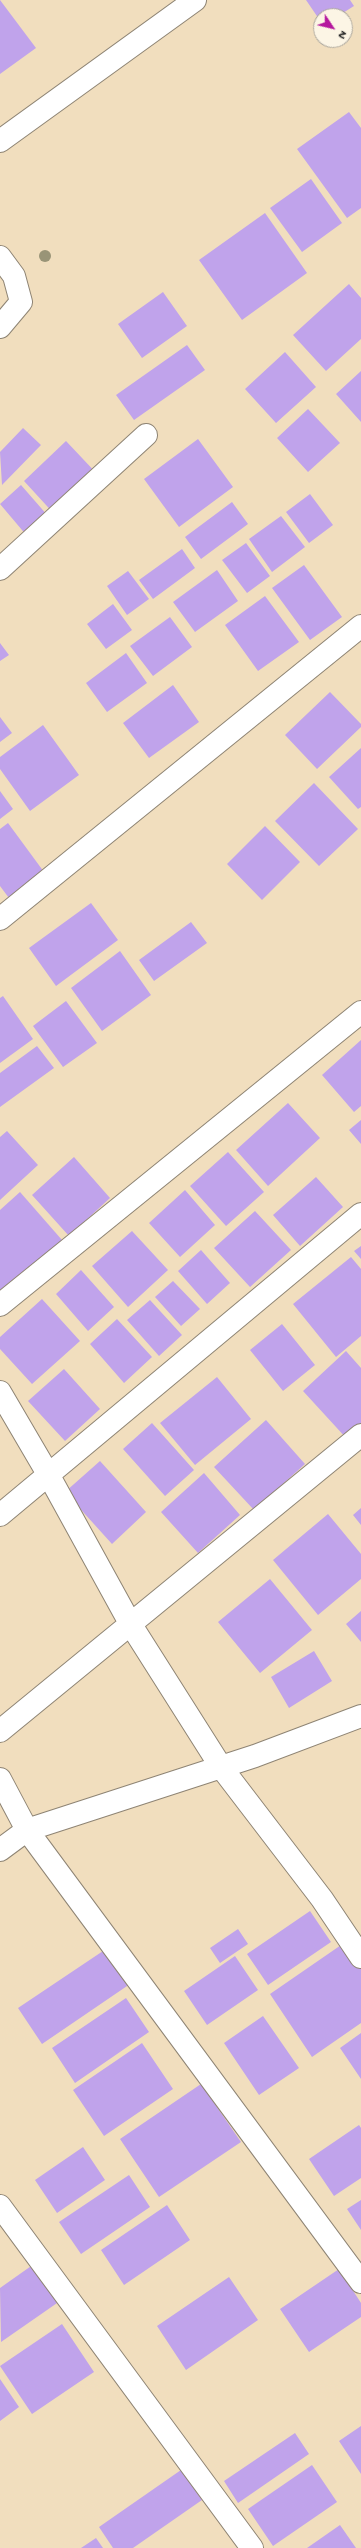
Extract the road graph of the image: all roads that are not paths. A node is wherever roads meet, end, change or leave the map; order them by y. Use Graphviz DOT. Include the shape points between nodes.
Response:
graph roads {
  1 [pos="195,0"];
  2 [pos="0,141"];
  3 [pos="0,257"];
  4 [pos="0,327"];
  5 [pos="146,435"];
  6 [pos="0,568"];
  7 [pos="361,626"];
  8 [pos="0,918"];
  9 [pos="361,1012"];
  10 [pos="361,1214"];
  11 [pos="0,1304"];
  12 [pos="0,1392"];
  13 [pos="361,1435"];
  14 [pos="48,1474"];
  15 [pos="0,1515"];
  16 [pos="131,1625"];
  17 [pos="361,1716"];
  18 [pos="0,1730"];
  19 [pos="221,1767"];
  20 [pos="0,1779"];
  21 [pos="27,1830"];
  22 [pos="0,1850"];
  23 [pos="361,1957"];
  24 [pos="0,2206"];
  25 [pos="361,2282"];
  26 [pos="252,2548"];
  1 -- 2 [label="street"];
  3 -- 4 [label="street" via="14,276 20,302"];
  5 -- 6 [label="street"];
  7 -- 8 [label="street"];
  9 -- 11 [label="street"];
  10 -- 14 [label="street"];
  12 -- 14 [label="street"];
  13 -- 16 [label="street"];
  14 -- 15 [label="street"];
  14 -- 16 [label="street"];
  16 -- 18 [label="street"];
  16 -- 19 [label="street"];
  17 -- 19 [label="street"];
  19 -- 21 [label="street"];
  19 -- 23 [label="street" via="322,1900"];
  20 -- 21 [label="street"];
  21 -- 22 [label="street"];
  21 -- 25 [label="street"];
  24 -- 26 [label="street"];
}
